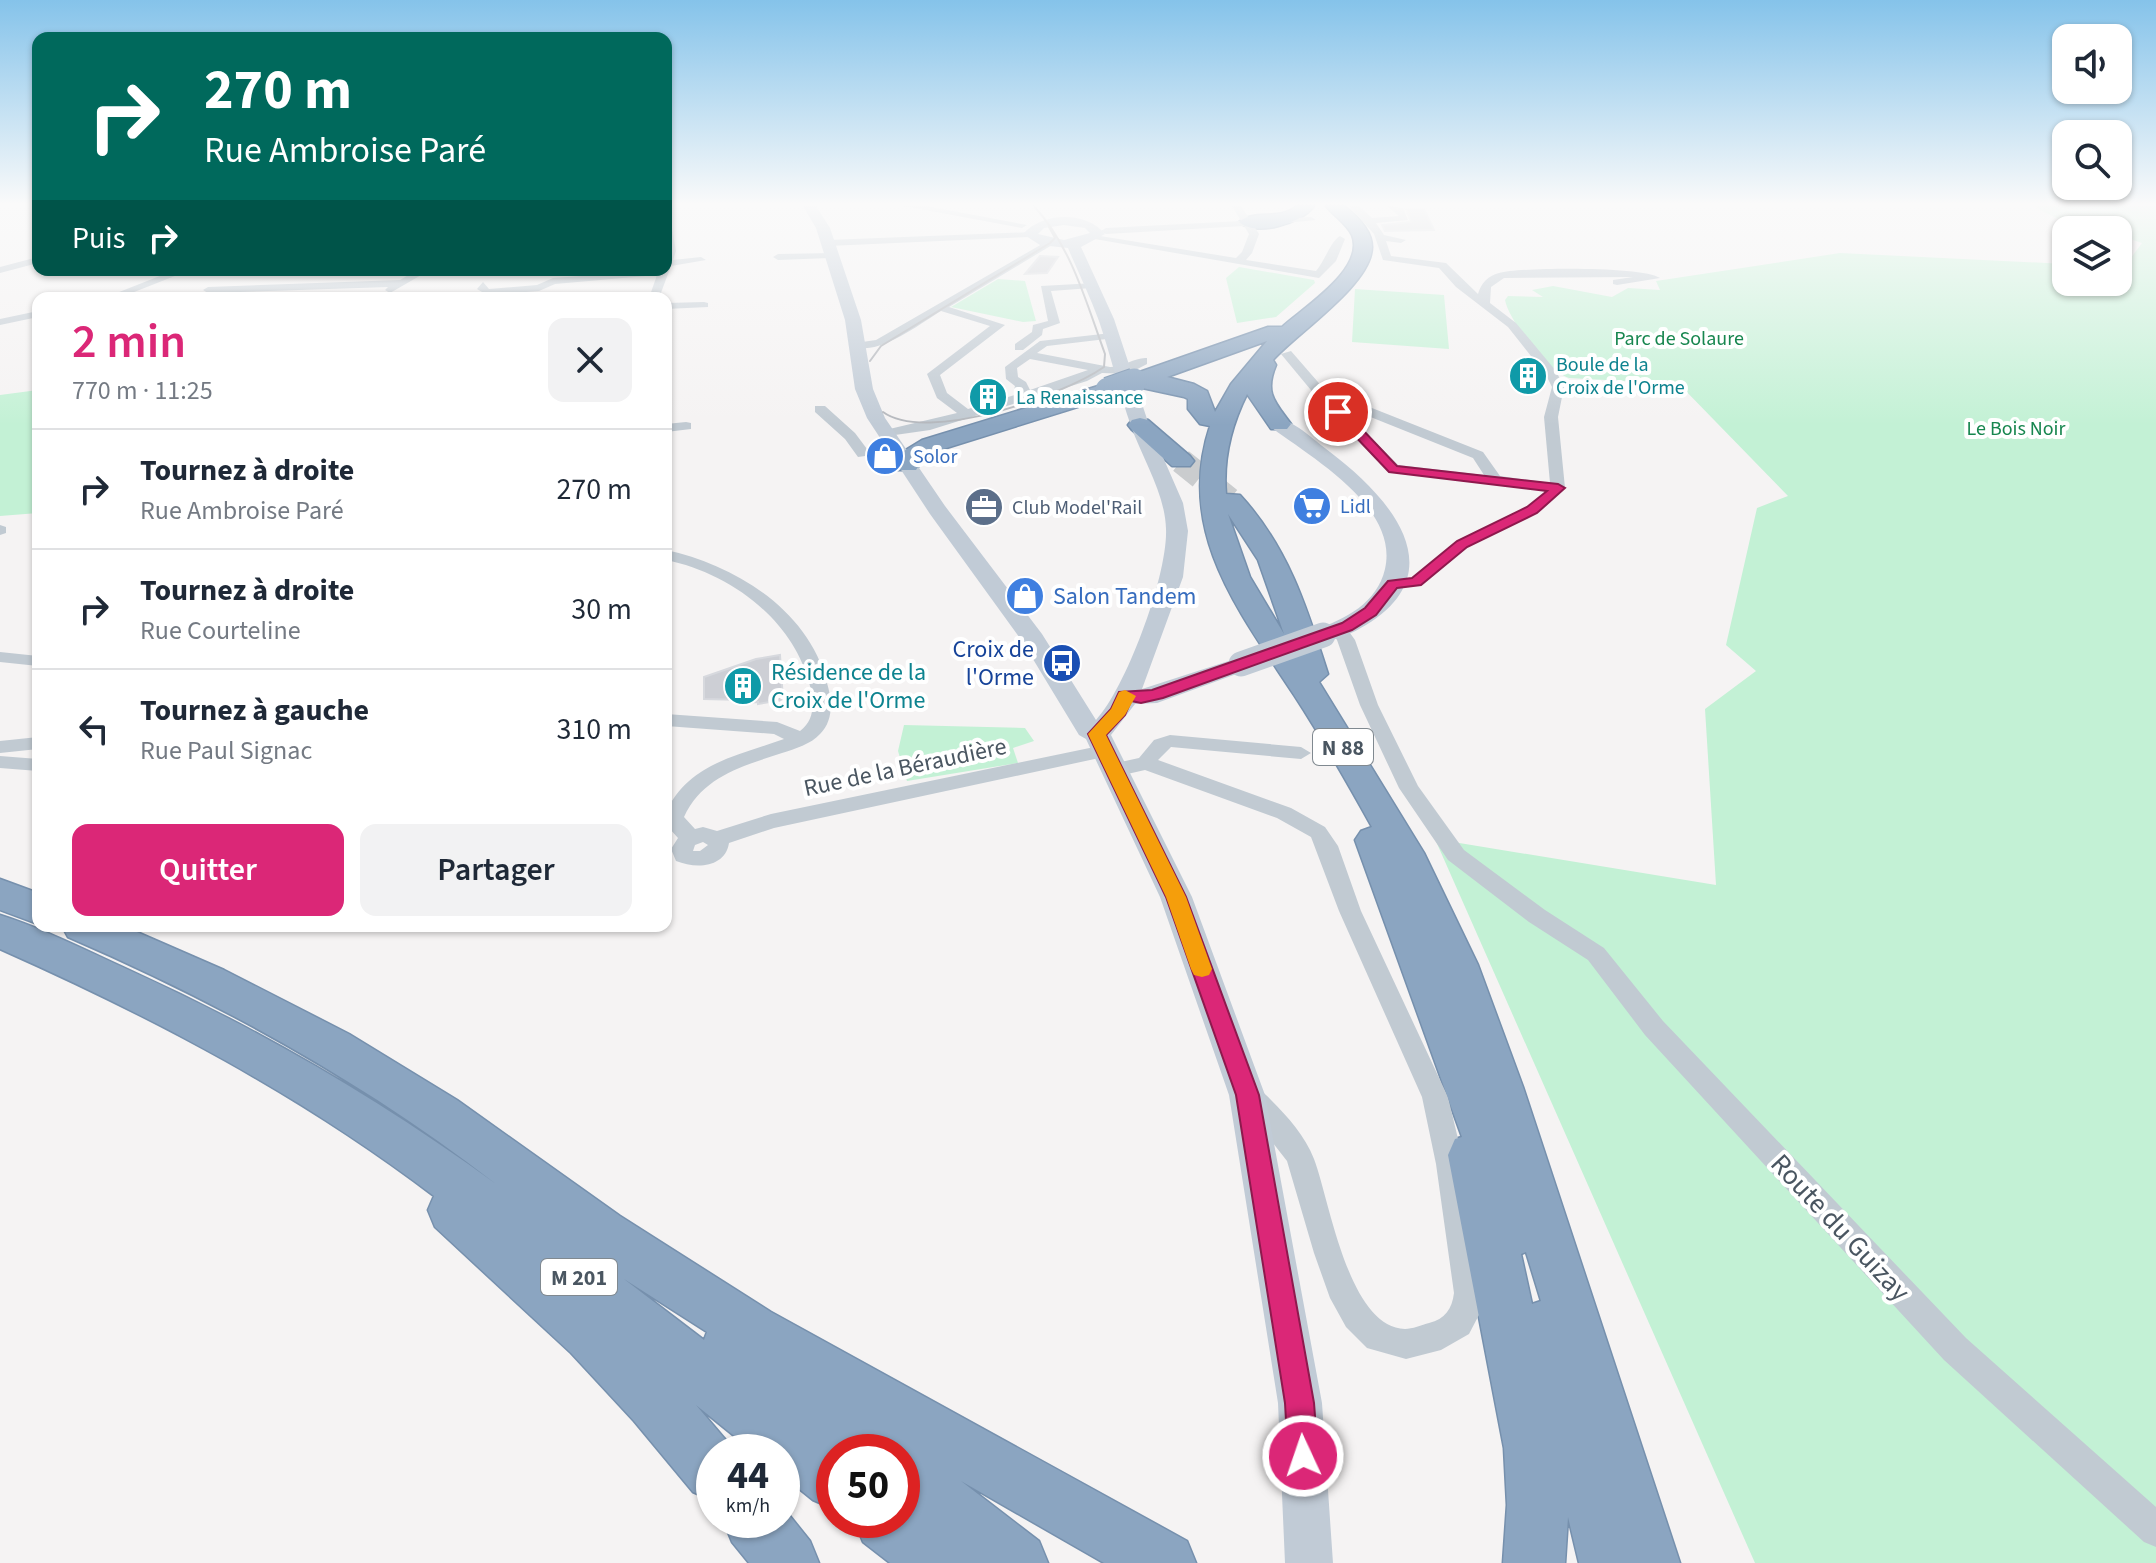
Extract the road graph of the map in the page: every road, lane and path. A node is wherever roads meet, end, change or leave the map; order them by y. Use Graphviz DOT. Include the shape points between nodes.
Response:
graph roads {
  1 [pos="161,279"];
  2 [pos="409,279"];
  3 [pos="570,279"];
  4 [pos="838,279"];
  5 [pos="985,279"];
  6 [pos="1088,279"];
  7 [pos="1336,279"];
  8 [pos="1349,279"];
  9 [pos="1449,279"];
  10 [pos="1495,279"];
  11 [pos="1646,279"];
  12 [pos="1617,282"];
  13 [pos="402,283"];
  14 [pos="483,285"];
  15 [pos="1091,285"];
  16 [pos="208,290"];
  17 [pos="125,292"];
  18 [pos="386,292"];
  19 [pos="487,292"];
  20 [pos="514,292"];
  21 [pos="704,305"];
  22 [pos="1485,305"];
  23 [pos="672,306"];
  24 [pos="938,307"];
  25 [pos="32,315"];
  26 [pos="0,322"];
  27 [pos="1275,331"];
  28 [pos="1036,335"];
  29 [pos="859,345"];
  30 [pos="1021,352"];
  31 [pos="1287,354"];
  32 [pos="1063,357"];
  33 [pos="1261,358"];
  34 [pos="1116,364"];
  35 [pos="1044,371"];
  36 [pos="1320,392"];
  37 [pos="1028,395"];
  38 [pos="820,409"];
  39 [pos="963,411"];
  40 [pos="1279,424"];
  41 [pos="1140,425"];
  42 [pos="686,426"];
  43 [pos="672,427"];
  44 [pos="1213,428"];
  45 [pos="899,450"];
  46 [pos="1181,461"];
  47 [pos="1495,480"];
  48 [pos="1558,488"];
  49 [pos="1231,501"];
  50 [pos="672,557"];
  51 [pos="1393,584"];
  52 [pos="1331,633"];
  53 [pos="0,657"];
  54 [pos="32,660"];
  55 [pos="1125,695"];
  56 [pos="1326,718"];
  57 [pos="672,720"];
  58 [pos="801,739"];
  59 [pos="32,744"];
  60 [pos="0,747"];
  61 [pos="1301,753"];
  62 [pos="1115,755"];
  63 [pos="0,762"];
  64 [pos="32,765"];
  65 [pos="0,894"];
  66 [pos="32,907"];
  67 [pos="1406,919"];
  68 [pos="0,931"];
  69 [pos="96,932"];
  70 [pos="326,1074"];
  71 [pos="1247,1095"];
  72 [pos="630,1252"];
  73 [pos="852,1434"];
  74 [pos="696,1448"];
  75 [pos="816,1465"];
  76 [pos="920,1487"];
  77 [pos="2156,1530"];
  78 [pos="768,1538"];
  79 [pos="908,1538"];
  80 [pos="1156,1558"];
  81 [pos="788,1563"];
  82 [pos="939,1563"];
  83 [pos="1017,1563"];
  84 [pos="1309,1563"];
  85 [pos="1534,1563"];
  86 [pos="1610,1563"];
  87 [pos="1649,1563"];
  1 -- 17 [label="street"];
  2 -- 13 [label="street"];
  3 -- 20 [label="street"];
  4 -- 29 [label="main road"];
  5 -- 24 [label="street"];
  6 -- 15 [label="main road"];
  7 -- 27 [label="highway, N 88"];
  8 -- 33 [label="highway, N 88"];
  9 -- 22 [label="street" via="1453,287"];
  10 -- 22 [label="street" via="1484,289"];
  11 -- 12 [label="street"];
  13 -- 16 [label="street"];
  13 -- 18 [label="street"];
  14 -- 19 [label="street"];
  15 -- 28 [label="street" via="1045,288 1054,322 1037,327"];
  15 -- 34 [label="main road"];
  21 -- 23 [label="street"];
  22 -- 48 [label="street" via="1512,325 1558,387 1551,417"];
  24 -- 29 [label="street" via="879,343"];
  24 -- 39 [label="street" via="999,327 933,374 941,395"];
  25 -- 26 [label="street"];
  27 -- 34 [label="highway"];
  27 -- 44 [label="highway, N 88" via="1232,375"];
  28 -- 30 [label="street"];
  28 -- 34 [label="street"];
  29 -- 45 [label="main road" via="864,389"];
  30 -- 32 [label="street"];
  30 -- 34 [label="street" via="1044,343"];
  30 -- 37 [label="street" via="1011,367 1012,379"];
  31 -- 36 [label="street"];
  32 -- 34 [label="street"];
  32 -- 35 [label="street"];
  33 -- 40 [label="highway" via="1265,365 1257,389"];
  33 -- 44 [label="highway, N 88"];
  34 -- 37 [label="street"];
  34 -- 41 [label="main road"];
  34 -- 44 [label="highway" via="1193,391"];
  34 -- 45 [label="highway" via="937,457"];
  36 -- 47 [label="street" via="1478,455"];
  36 -- 47 [label="street" via="1394,469"];
  37 -- 45 [label="street" via="925,427"];
  38 -- 45 [label="street" via="863,454"];
  40 -- 44 [label="highway" via="1245,419"];
  40 -- 51 [label="main road" via="1387,516 1401,555"];
  41 -- 46 [label="highway"];
  41 -- 55 [label="main road" via="1173,503 1177,531 1172,577"];
  42 -- 43 [label="street"];
  44 -- 56 [label="highway, N 88" via="1212,482 1219,528 1238,583"];
  44 -- 67 [label="highway, N 88" via="1200,447 1197,482 1203,527 1222,584 1331,761 1372,836"];
  45 -- 62 [label="main road" via="1033,639 1088,729"];
  47 -- 48 [label="street"];
  48 -- 51 [label="street" via="1532,510 1462,544 1416,582"];
  49 -- 56 [label="highway" via="1262,538 1278,568"];
  50 -- 58 [label="street" via="708,568 760,599 801,639 814,662 823,713 813,733"];
  51 -- 52 [label="main road" via="1370,611"];
  52 -- 55 [label="main road, bridge" via="1148,697"];
  52 -- 77 [label="street, Route du Guizay" via="1346,640 1369,705 1409,788 1456,855 1596,954 1654,1028 1955,1349"];
  53 -- 54 [label="street"];
  55 -- 62 [label="main road"];
  56 -- 87 [label="highway, N 88" via="1395,832 1444,934 1482,1033"];
  57 -- 58 [label="street" via="777,728"];
  58 -- 62 [label="street, Rue de la Béraudière" via="692,784 674,817 679,828 692,837 717,839 771,821"];
  59 -- 60 [label="street"];
  61 -- 62 [label="street" via="1170,741"];
  62 -- 71 [label="main road" via="1176,897"];
  62 -- 71 [label="street" via="1306,823 1327,846 1350,911 1435,1097 1469,1293 1460,1324 1419,1343 1392,1342 1352,1314 1339,1289 1299,1156 1275,1120"];
  63 -- 64 [label="street"];
  65 -- 66 [label="highway"];
  67 -- 85 [label="highway" via="1485,1206 1528,1417 1538,1488"];
  67 -- 86 [label="highway, N 88" via="1523,1235 1558,1350"];
  68 -- 70 [label="highway, M 201"];
  69 -- 70 [label="highway, M 201" via="195,975"];
  70 -- 72 [label="highway, M 201" via="473,1137"];
  70 -- 74 [label="highway" via="371,1142 542,1285 659,1402"];
  70 -- 75 [label="highway, M 201" via="433,1166"];
  71 -- 84 [label="main road" via="1300,1403"];
  72 -- 73 [label="highway, M 201" via="687,1305"];
  72 -- 80 [label="highway" via="752,1331"];
  76 -- 83 [label="highway"];
  78 -- 81 [label="highway"];
  79 -- 82 [label="highway"];
}
